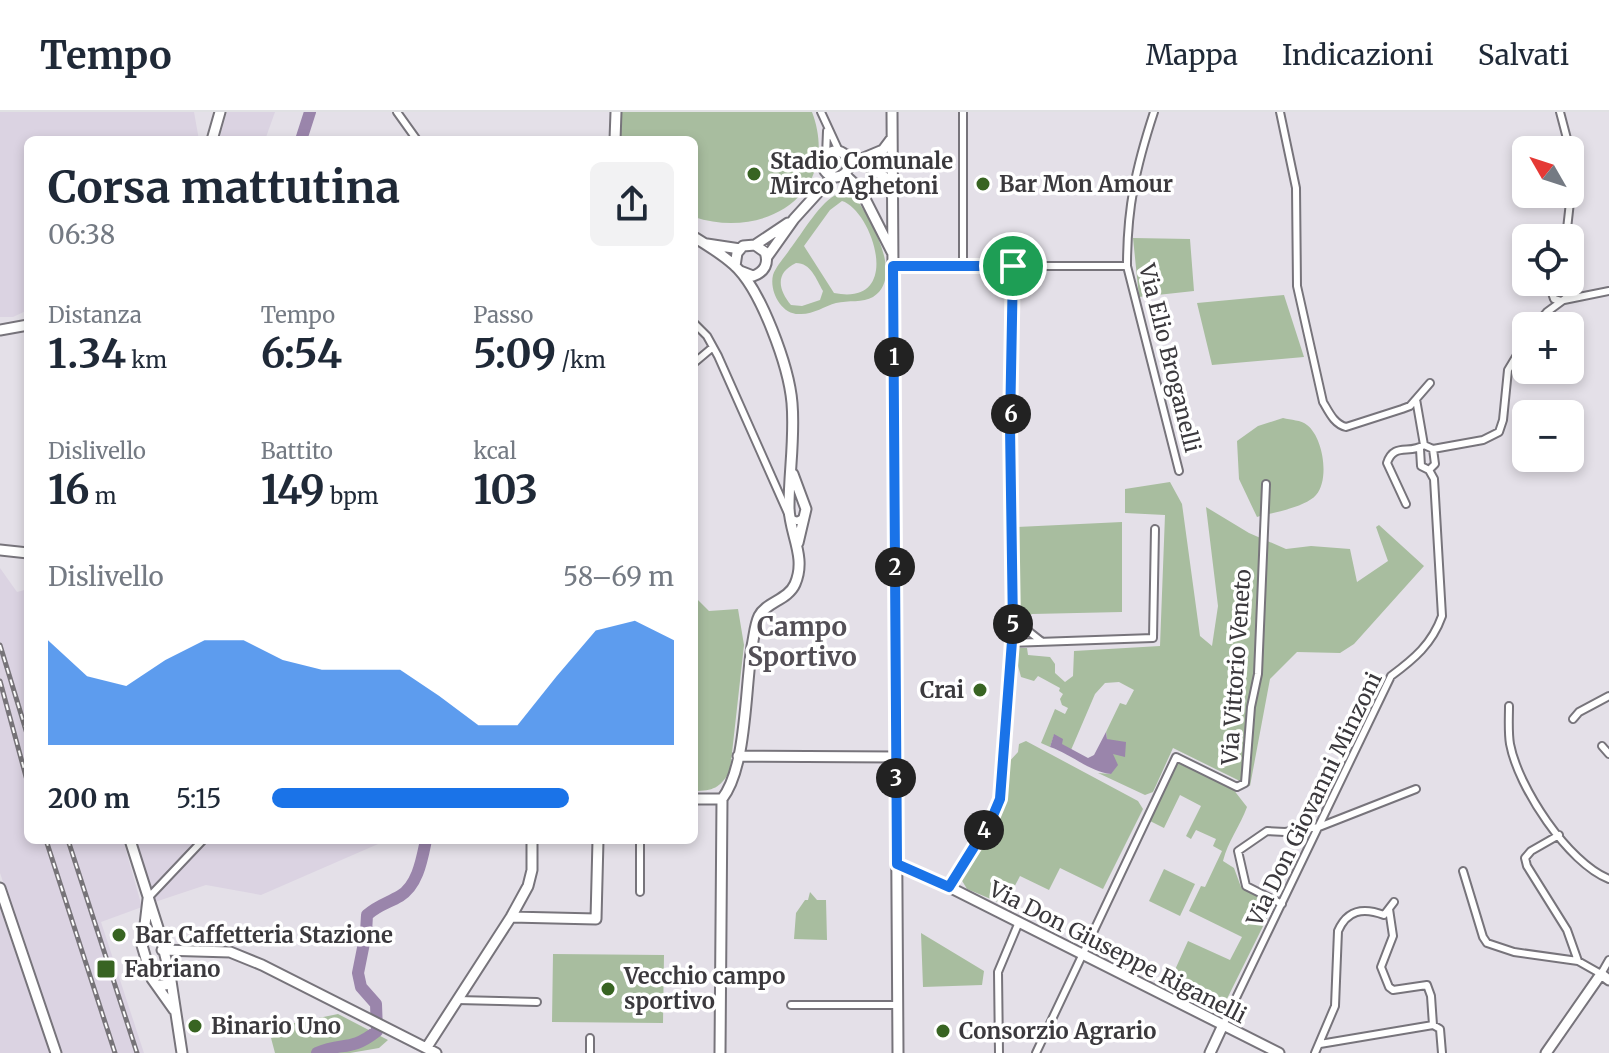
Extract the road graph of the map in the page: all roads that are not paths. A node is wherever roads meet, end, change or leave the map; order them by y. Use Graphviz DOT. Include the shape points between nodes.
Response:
graph roads {
  1 [pos="220,112"];
  2 [pos="397,112"];
  3 [pos="616,112"];
  4 [pos="821,112"];
  5 [pos="892,112"];
  6 [pos="963,112"];
  7 [pos="1154,112"];
  8 [pos="1280,112"];
  9 [pos="1560,112"];
  10 [pos="827,128"];
  11 [pos="213,136"];
  12 [pos="414,136"];
  13 [pos="615,136"];
  14 [pos="1566,136"];
  15 [pos="892,138"];
  16 [pos="843,153"];
  17 [pos="826,156"];
  18 [pos="859,160"];
  19 [pos="829,173"];
  20 [pos="844,174"];
  21 [pos="892,182"];
  22 [pos="860,189"];
  23 [pos="794,219"];
  24 [pos="698,239"];
  25 [pos="704,243"];
  26 [pos="755,245"];
  27 [pos="740,249"];
  28 [pos="893,254"];
  29 [pos="767,257"];
  30 [pos="893,266"];
  31 [pos="1013,266"];
  32 [pos="1127,266"];
  33 [pos="963,267"];
  34 [pos="738,268"];
  35 [pos="756,275"];
  36 [pos="1609,291"];
  37 [pos="1563,296"];
  38 [pos="1552,297"];
  39 [pos="1578,297"];
  40 [pos="758,300"];
  41 [pos="1562,300"];
  42 [pos="1547,312"];
  43 [pos="24,326"];
  44 [pos="698,328"];
  45 [pos="0,330"];
  46 [pos="713,347"];
  47 [pos="698,360"];
  48 [pos="1512,365"];
  49 [pos="1430,383"];
  50 [pos="1416,399"];
  51 [pos="1422,447"];
  52 [pos="1433,449"];
  53 [pos="1429,470"];
  54 [pos="1179,471"];
  55 [pos="792,472"];
  56 [pos="773,478"];
  57 [pos="1266,484"];
  58 [pos="790,492"];
  59 [pos="1406,504"];
  60 [pos="805,510"];
  61 [pos="790,518"];
  62 [pos="1155,529"];
  63 [pos="798,543"];
  64 [pos="0,550"];
  65 [pos="24,553"];
  66 [pos="1013,619"];
  67 [pos="1042,642"];
  68 [pos="1012,643"];
  69 [pos="1609,696"];
  70 [pos="1509,706"];
  71 [pos="1573,719"];
  72 [pos="1602,746"];
  73 [pos="1609,754"];
  74 [pos="738,756"];
  75 [pos="896,757"];
  76 [pos="1416,789"];
  77 [pos="698,799"];
  78 [pos="722,799"];
  79 [pos="1319,827"];
  80 [pos="1559,835"];
  81 [pos="131,844"];
  82 [pos="199,844"];
  83 [pos="532,844"];
  84 [pos="598,844"];
  85 [pos="640,844"];
  86 [pos="897,864"];
  87 [pos="1463,871"];
  88 [pos="1609,879"];
  89 [pos="949,887"];
  90 [pos="0,888"];
  91 [pos="640,892"];
  92 [pos="149,897"];
  93 [pos="1394,902"];
  94 [pos="1282,904"];
  95 [pos="1389,909"];
  96 [pos="511,917"];
  97 [pos="1019,922"];
  98 [pos="144,933"];
  99 [pos="159,937"];
  100 [pos="1083,954"];
  101 [pos="164,955"];
  102 [pos="1609,960"];
  103 [pos="1578,961"];
  104 [pos="1605,977"];
  105 [pos="171,981"];
  106 [pos="157,985"];
  107 [pos="457,1000"];
  108 [pos="537,1002"];
  109 [pos="671,1004"];
  110 [pos="720,1004"];
  111 [pos="791,1005"];
  112 [pos="897,1005"];
  113 [pos="174,1010"];
  114 [pos="1223,1025"];
  115 [pos="1433,1025"];
  116 [pos="590,1038"];
  117 [pos="1320,1044"];
  118 [pos="427,1048"];
  119 [pos="56,1053"];
  120 [pos="182,1053"];
  121 [pos="590,1053"];
  122 [pos="720,1053"];
  123 [pos="898,1053"];
  124 [pos="999,1053"];
  125 [pos="1036,1053"];
  126 [pos="1210,1053"];
  127 [pos="1279,1053"];
  128 [pos="1315,1053"];
  129 [pos="1442,1053"];
  130 [pos="1546,1053"];
  1 -- 11 [label="street"];
  2 -- 12 [label="street"];
  3 -- 13 [label="street"];
  4 -- 10 [label="street"];
  5 -- 15 [label="street"];
  6 -- 33 [label="street"];
  7 -- 32 [label="street, Via Elio Broganelli" via="1133,180"];
  8 -- 50 [label="street" via="1296,188 1297,286 1323,402 1335,421 1346,427 1402,409"];
  9 -- 14 [label="street"];
  10 -- 16 [label="street"];
  10 -- 17 [label="street"];
  15 -- 18 [label="street" via="883,150"];
  15 -- 21 [label="street"];
  16 -- 17 [label="street"];
  16 -- 18 [label="street"];
  16 -- 20 [label="street" via="849,167"];
  17 -- 19 [label="street"];
  18 -- 21 [label="street"];
  19 -- 20 [label="street"];
  19 -- 23 [label="street"];
  20 -- 22 [label="street"];
  21 -- 22 [label="street"];
  21 -- 28 [label="street"];
  22 -- 28 [label="street"];
  23 -- 26 [label="street"];
  23 -- 29 [label="street"];
  24 -- 25 [label="street"];
  25 -- 27 [label="street"];
  25 -- 34 [label="street"];
  26 -- 27 [label="street"];
  26 -- 29 [label="street"];
  27 -- 34 [label="street"];
  28 -- 30 [label="street"];
  29 -- 35 [label="street" via="766,267"];
  30 -- 33 [label="street"];
  30 -- 75 [label="street"];
  31 -- 32 [label="street"];
  31 -- 33 [label="street"];
  31 -- 66 [label="street"];
  32 -- 54 [label="street, Via Elio Broganelli"];
  34 -- 35 [label="street"];
  34 -- 40 [label="street"];
  35 -- 40 [label="street"];
  36 -- 39 [label="street"];
  37 -- 41 [label="street"];
  38 -- 41 [label="street"];
  38 -- 42 [label="street"];
  39 -- 41 [label="street"];
  40 -- 55 [label="street" via="788,377"];
  41 -- 42 [label="street"];
  43 -- 45 [label="street"];
  44 -- 46 [label="street"];
  46 -- 47 [label="street"];
  46 -- 56 [label="street"];
  48 -- 52 [label="street" via="1499,432"];
  49 -- 50 [label="street"];
  50 -- 51 [label="street"];
  51 -- 52 [label="street"];
  51 -- 53 [label="street" via="1421,466"];
  51 -- 59 [label="street" via="1394,451 1387,463"];
  52 -- 53 [label="street, Via Don Giovanni Minzoni" via="1435,464"];
  53 -- 79 [label="street, Via Don Giovanni Minzoni" via="1434,479 1442,616 1438,629 1419,655 1391,676"];
  55 -- 58 [label="street"];
  55 -- 60 [label="street"];
  56 -- 58 [label="street"];
  56 -- 61 [label="street"];
  57 -- 100 [label="street, Via Vittorio Veneto" via="1259,667 1245,783 1237,787 1176,757"];
  58 -- 60 [label="street"];
  58 -- 61 [label="street"];
  60 -- 61 [label="street" via="797,521"];
  60 -- 63 [label="street"];
  61 -- 63 [label="street"];
  62 -- 67 [label="street" via="1153,638"];
  63 -- 74 [label="street" via="795,585 759,616"];
  64 -- 65 [label="street"];
  66 -- 67 [label="street"];
  66 -- 68 [label="street"];
  67 -- 68 [label="street"];
  68 -- 89 [label="street" via="1000,799"];
  69 -- 71 [label="street"];
  70 -- 80 [label="street" via="1510,745 1526,789"];
  72 -- 73 [label="street"];
  74 -- 75 [label="street"];
  74 -- 78 [label="street" via="735,776"];
  75 -- 86 [label="street"];
  76 -- 79 [label="street"];
  77 -- 78 [label="street"];
  78 -- 110 [label="street"];
  79 -- 94 [label="street, Via Don Giovanni Minzoni"];
  79 -- 94 [label="street" via="1267,831 1238,851 1246,886"];
  80 -- 88 [label="street" via="1588,867"];
  80 -- 103 [label="street" via="1525,858 1567,930"];
  81 -- 92 [label="street"];
  82 -- 92 [label="street"];
  83 -- 96 [label="street" via="528,886"];
  84 -- 96 [label="street" via="596,919"];
  85 -- 91 [label="street"];
  86 -- 89 [label="street, Via Don Giuseppe Riganelli"];
  86 -- 112 [label="street"];
  87 -- 103 [label="street" via="1487,943"];
  89 -- 97 [label="street, Via Don Giuseppe Riganelli"];
  90 -- 119 [label="street"];
  92 -- 98 [label="street"];
  92 -- 99 [label="street"];
  93 -- 95 [label="street"];
  94 -- 114 [label="street, Via Don Giovanni Minzoni"];
  95 -- 115 [label="street" via="1393,936 1381,967 1393,990 1427,985"];
  95 -- 117 [label="street" via="1384,915 1356,911 1342,922 1335,1006"];
  96 -- 107 [label="street"];
  97 -- 100 [label="street, Via Don Giuseppe Riganelli"];
  97 -- 124 [label="street" via="998,972"];
  98 -- 99 [label="street"];
  98 -- 106 [label="street" via="141,942"];
  99 -- 101 [label="street"];
  100 -- 114 [label="street, Via Don Giuseppe Riganelli"];
  100 -- 125 [label="street, Via Vittorio Veneto"];
  101 -- 105 [label="street"];
  101 -- 118 [label="street" via="230,952"];
  102 -- 104 [label="street"];
  103 -- 104 [label="street"];
  104 -- 130 [label="street"];
  105 -- 106 [label="street"];
  105 -- 113 [label="street"];
  106 -- 113 [label="street"];
  107 -- 108 [label="street"];
  107 -- 118 [label="street"];
  109 -- 110 [label="street"];
  110 -- 122 [label="street"];
  111 -- 112 [label="street"];
  112 -- 123 [label="street"];
  113 -- 120 [label="street"];
  114 -- 126 [label="street, Via Don Giovanni Minzoni"];
  114 -- 127 [label="street, Via Don Giuseppe Riganelli"];
  115 -- 117 [label="street"];
  115 -- 129 [label="street" via="1440,1029"];
  116 -- 121 [label="street"];
  117 -- 128 [label="street"];
}
